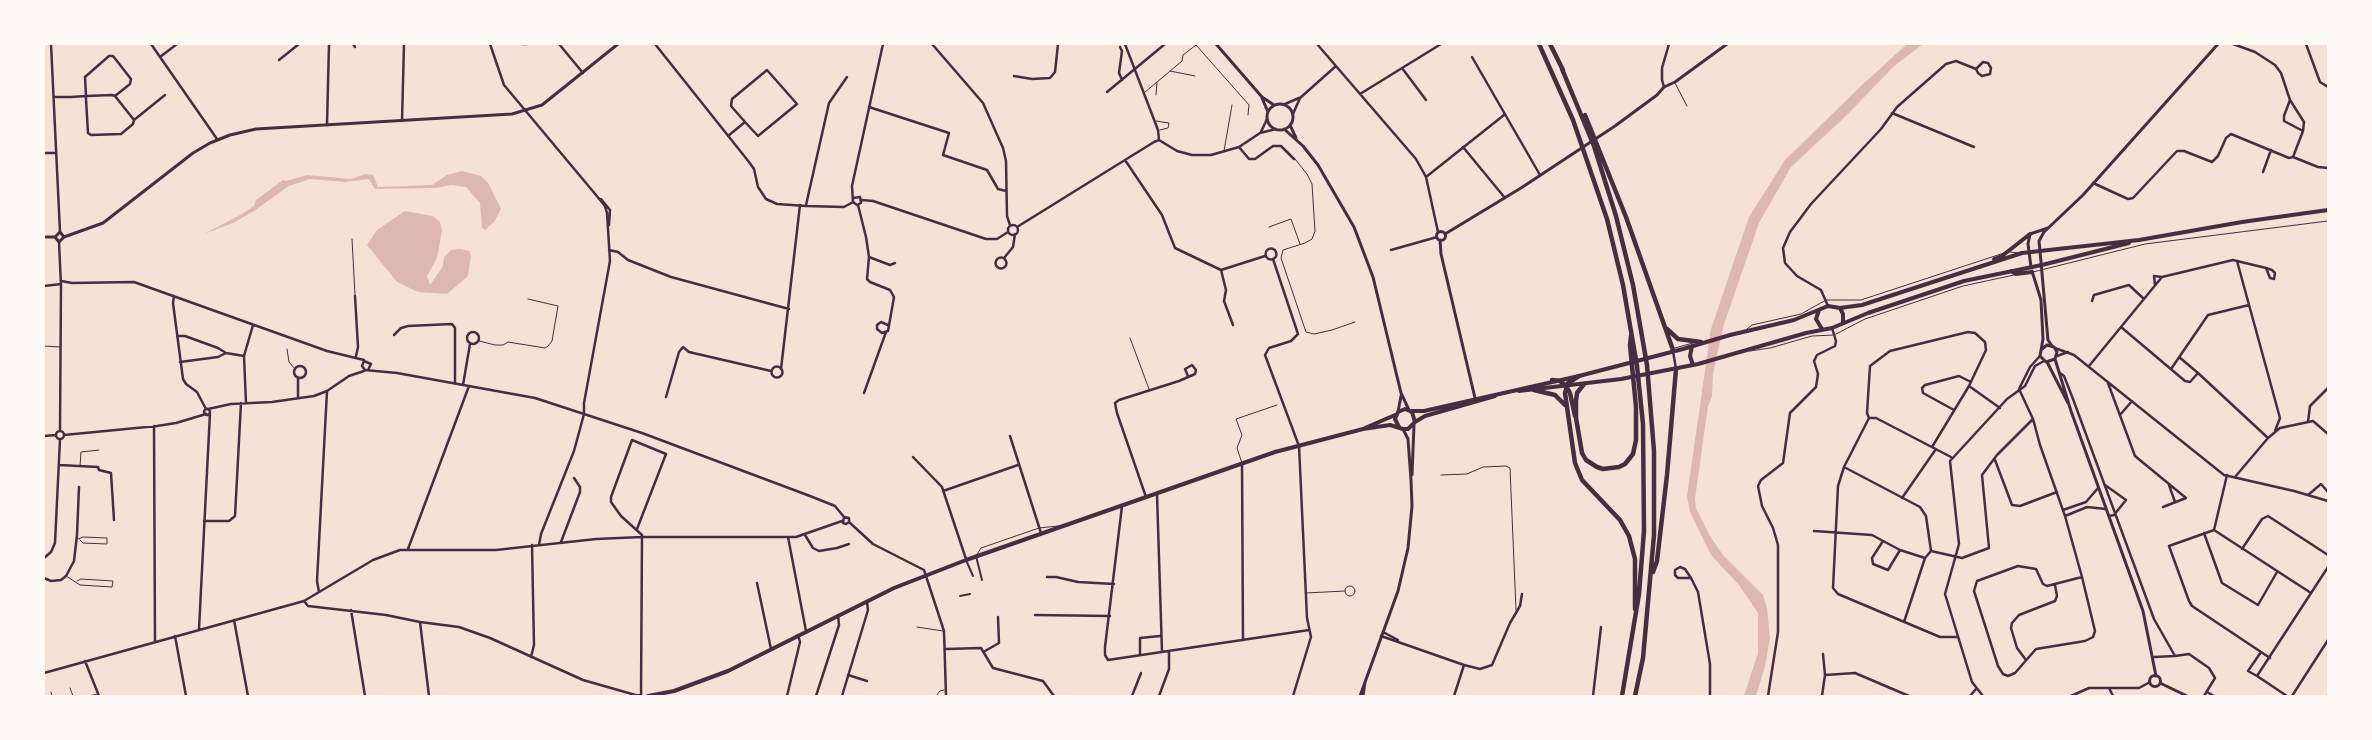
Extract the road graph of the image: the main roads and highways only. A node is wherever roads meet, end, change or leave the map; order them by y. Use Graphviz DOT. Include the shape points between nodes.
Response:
graph roads {
  1 [pos="1539,44"];
  2 [pos="1550,44"];
  3 [pos="1562,69"];
  4 [pos="2328,210"];
  5 [pos="2030,234"];
  6 [pos="2139,240"];
  7 [pos="1992,262"];
  8 [pos="2032,269"];
  9 [pos="2011,271"];
  10 [pos="1840,308"];
  11 [pos="1819,310"];
  12 [pos="1843,323"];
  13 [pos="1666,328"];
  14 [pos="1632,329"];
  15 [pos="1822,329"];
  16 [pos="1701,342"];
  17 [pos="1692,346"];
  18 [pos="1673,350"];
  19 [pos="1692,365"];
  20 [pos="1676,369"];
  21 [pos="1579,376"];
  22 [pos="1552,380"];
  23 [pos="1584,384"];
  24 [pos="1566,386"];
  25 [pos="1534,390"];
  26 [pos="1514,391"];
  27 [pos="1499,394"];
  28 [pos="1566,408"];
  29 [pos="1410,410"];
  30 [pos="1398,413"];
  31 [pos="1576,418"];
  32 [pos="1415,424"];
  33 [pos="1401,428"];
  34 [pos="1363,429"];
  35 [pos="1651,578"];
  36 [pos="1634,628"];
  37 [pos="665,695"];
  38 [pos="648,696"];
  39 [pos="1622,696"];
  40 [pos="1634,696"];
  1 -- 14 [label="highway" via="1573,120 1595,180 1615,247"];
  2 -- 3 [label="highway"];
  3 -- 13 [label="highway" via="1598,145"];
  3 -- 35 [label="highway" via="1605,179 1625,248 1640,320 1654,451"];
  4 -- 6 [label="main road"];
  5 -- 7 [label="main road"];
  6 -- 7 [label="main road" via="2022,253"];
  6 -- 8 [label="main road"];
  7 -- 10 [label="main road" via="1862,306"];
  8 -- 9 [label="main road"];
  8 -- 9 [label="main road" via="2016,274"];
  9 -- 12 [label="main road" via="1964,281"];
  10 -- 11 [label="main road" via="1828,306"];
  10 -- 12 [label="main road"];
  11 -- 15 [label="main road" via="1816,319"];
  11 -- 16 [label="main road" via="1794,320"];
  12 -- 15 [label="main road"];
  13 -- 16 [label="highway" via="1678,339"];
  13 -- 18 [label="highway"];
  14 -- 31 [label="highway" via="1630,346 1637,426 1634,454 1619,467 1603,469 1591,464 1582,453"];
  14 -- 36 [label="highway" via="1643,424 1645,487 1642,564"];
  15 -- 19 [label="main road"];
  16 -- 17 [label="main road"];
  17 -- 18 [label="main road"];
  17 -- 19 [label="main road"];
  18 -- 21 [label="main road"];
  19 -- 20 [label="main road"];
  20 -- 23 [label="main road"];
  20 -- 35 [label="highway" via="1668,475 1657,561"];
  21 -- 22 [label="main road"];
  21 -- 24 [label="highway"];
  22 -- 24 [label="highway"];
  22 -- 26 [label="main road"];
  23 -- 24 [label="main road"];
  23 -- 31 [label="highway" via="1576,396"];
  24 -- 25 [label="main road"];
  24 -- 28 [label="highway"];
  24 -- 31 [label="highway"];
  25 -- 26 [label="main road"];
  25 -- 28 [label="highway" via="1554,395"];
  26 -- 27 [label="main road"];
  27 -- 29 [label="main road" via="1424,411"];
  27 -- 32 [label="main road" via="1425,416"];
  28 -- 36 [label="highway" via="1578,471 1588,487 1620,520 1633,546 1636,572"];
  29 -- 30 [label="main road"];
  29 -- 32 [label="main road"];
  30 -- 33 [label="main road" via="1395,419"];
  30 -- 34 [label="main road"];
  32 -- 33 [label="main road" via="1408,429"];
  33 -- 34 [label="main road" via="1390,425"];
  34 -- 37 [label="main road" via="1242,463 926,575 728,671"];
  35 -- 40 [label="highway" via="1643,658"];
  36 -- 39 [label="highway"];
  37 -- 38 [label="main road"];
}
